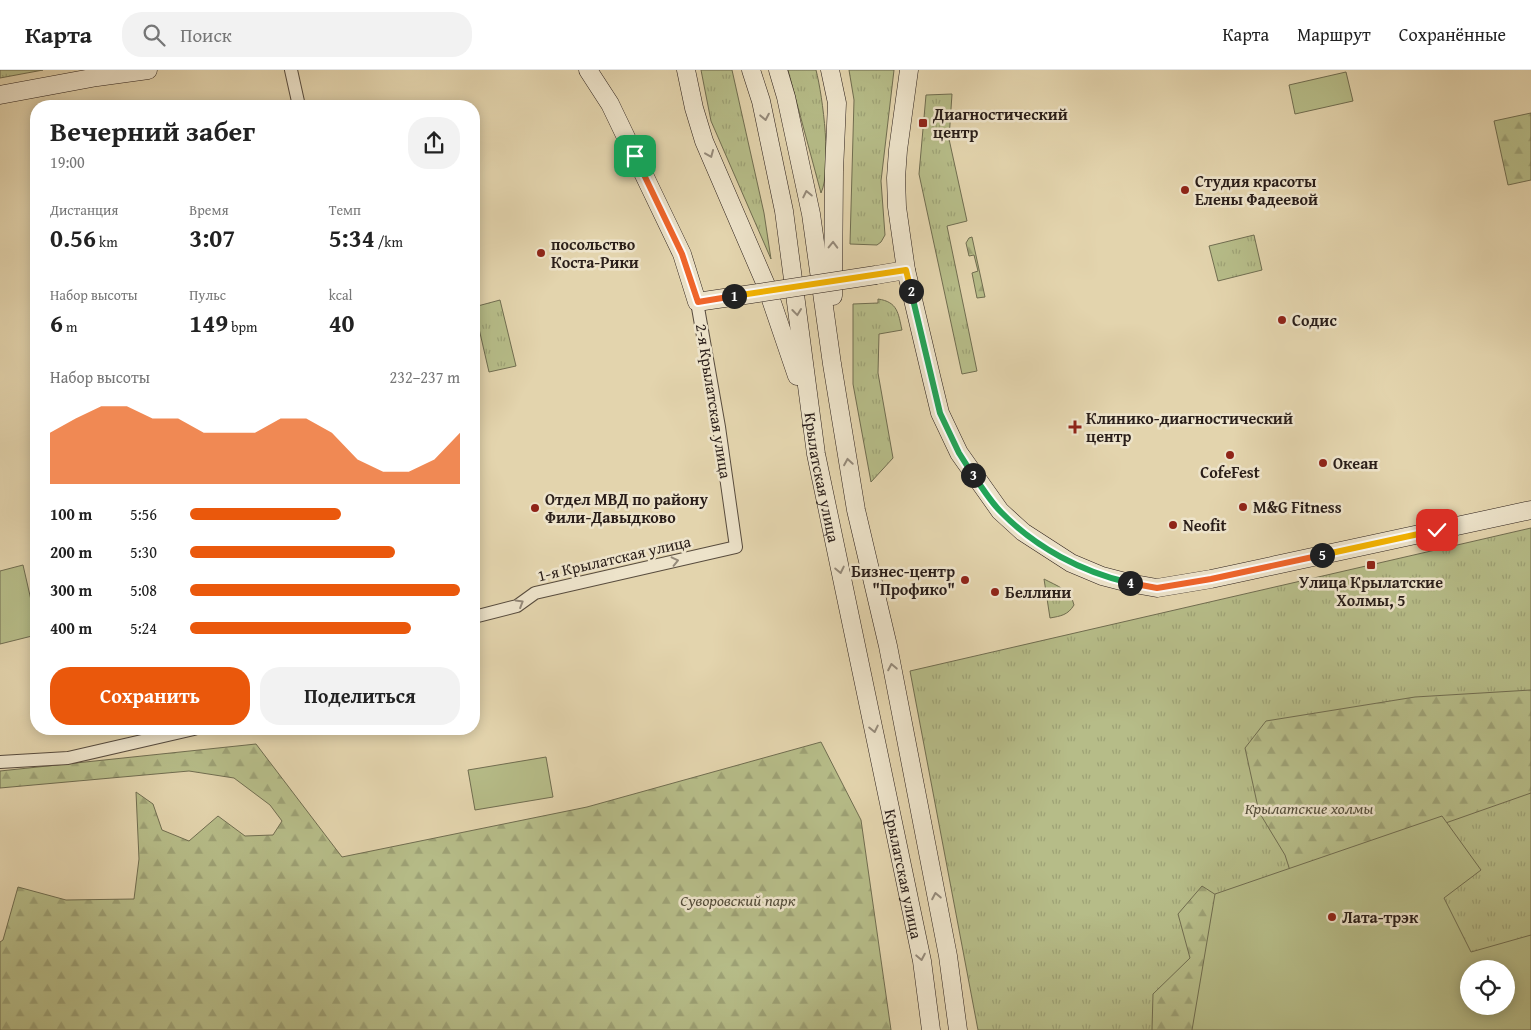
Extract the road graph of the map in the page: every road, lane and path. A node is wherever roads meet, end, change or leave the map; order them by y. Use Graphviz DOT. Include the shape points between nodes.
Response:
graph roads {
  1 [pos="148,70"];
  2 [pos="291,70"];
  3 [pos="588,70"];
  4 [pos="686,70"];
  5 [pos="751,70"];
  6 [pos="778,70"];
  7 [pos="830,70"];
  8 [pos="909,70"];
  9 [pos="0,95"];
  10 [pos="298,100"];
  11 [pos="906,270"];
  12 [pos="698,302"];
  13 [pos="832,364"];
  14 [pos="816,454"];
  15 [pos="1531,510"];
  16 [pos="736,547"];
  17 [pos="480,615"];
  18 [pos="168,735"];
  19 [pos="0,762"];
  20 [pos="931,1030"];
  21 [pos="958,1030"];
  1 -- 9 [label="main road"];
  2 -- 10 [label="street"];
  3 -- 12 [label="main road, 2-я Крылатская улица" via="610,104 682,254"];
  4 -- 14 [label="main road, one-way" via="704,141 766,285 795,368"];
  5 -- 14 [label="main road, Крылатская улица, one-way" via="761,101 784,211"];
  13 -- 6 [label="main road, Крылатская улица, one-way" via="811,214"];
  13 -- 7 [label="main road, one-way" via="837,104"];
  8 -- 11 [label="main road" via="896,178"];
  11 -- 12 [label="main road, bridge"];
  11 -- 15 [label="main road" via="940,413 959,453 1000,511 1023,532 1070,563 1102,576 1157,588"];
  12 -- 16 [label="street, 2-я Крылатская улица"];
  21 -- 13 [label="main road, Крылатская улица, one-way" via="948,956 888,646 856,510"];
  14 -- 20 [label="main road, Крылатская улица, one-way" via="922,961"];
  17 -- 16 [label="street, 1-я Крылатская улица, one-way" via="517,606 535,593"];
  18 -- 19 [label="street" via="68,758"];
}
